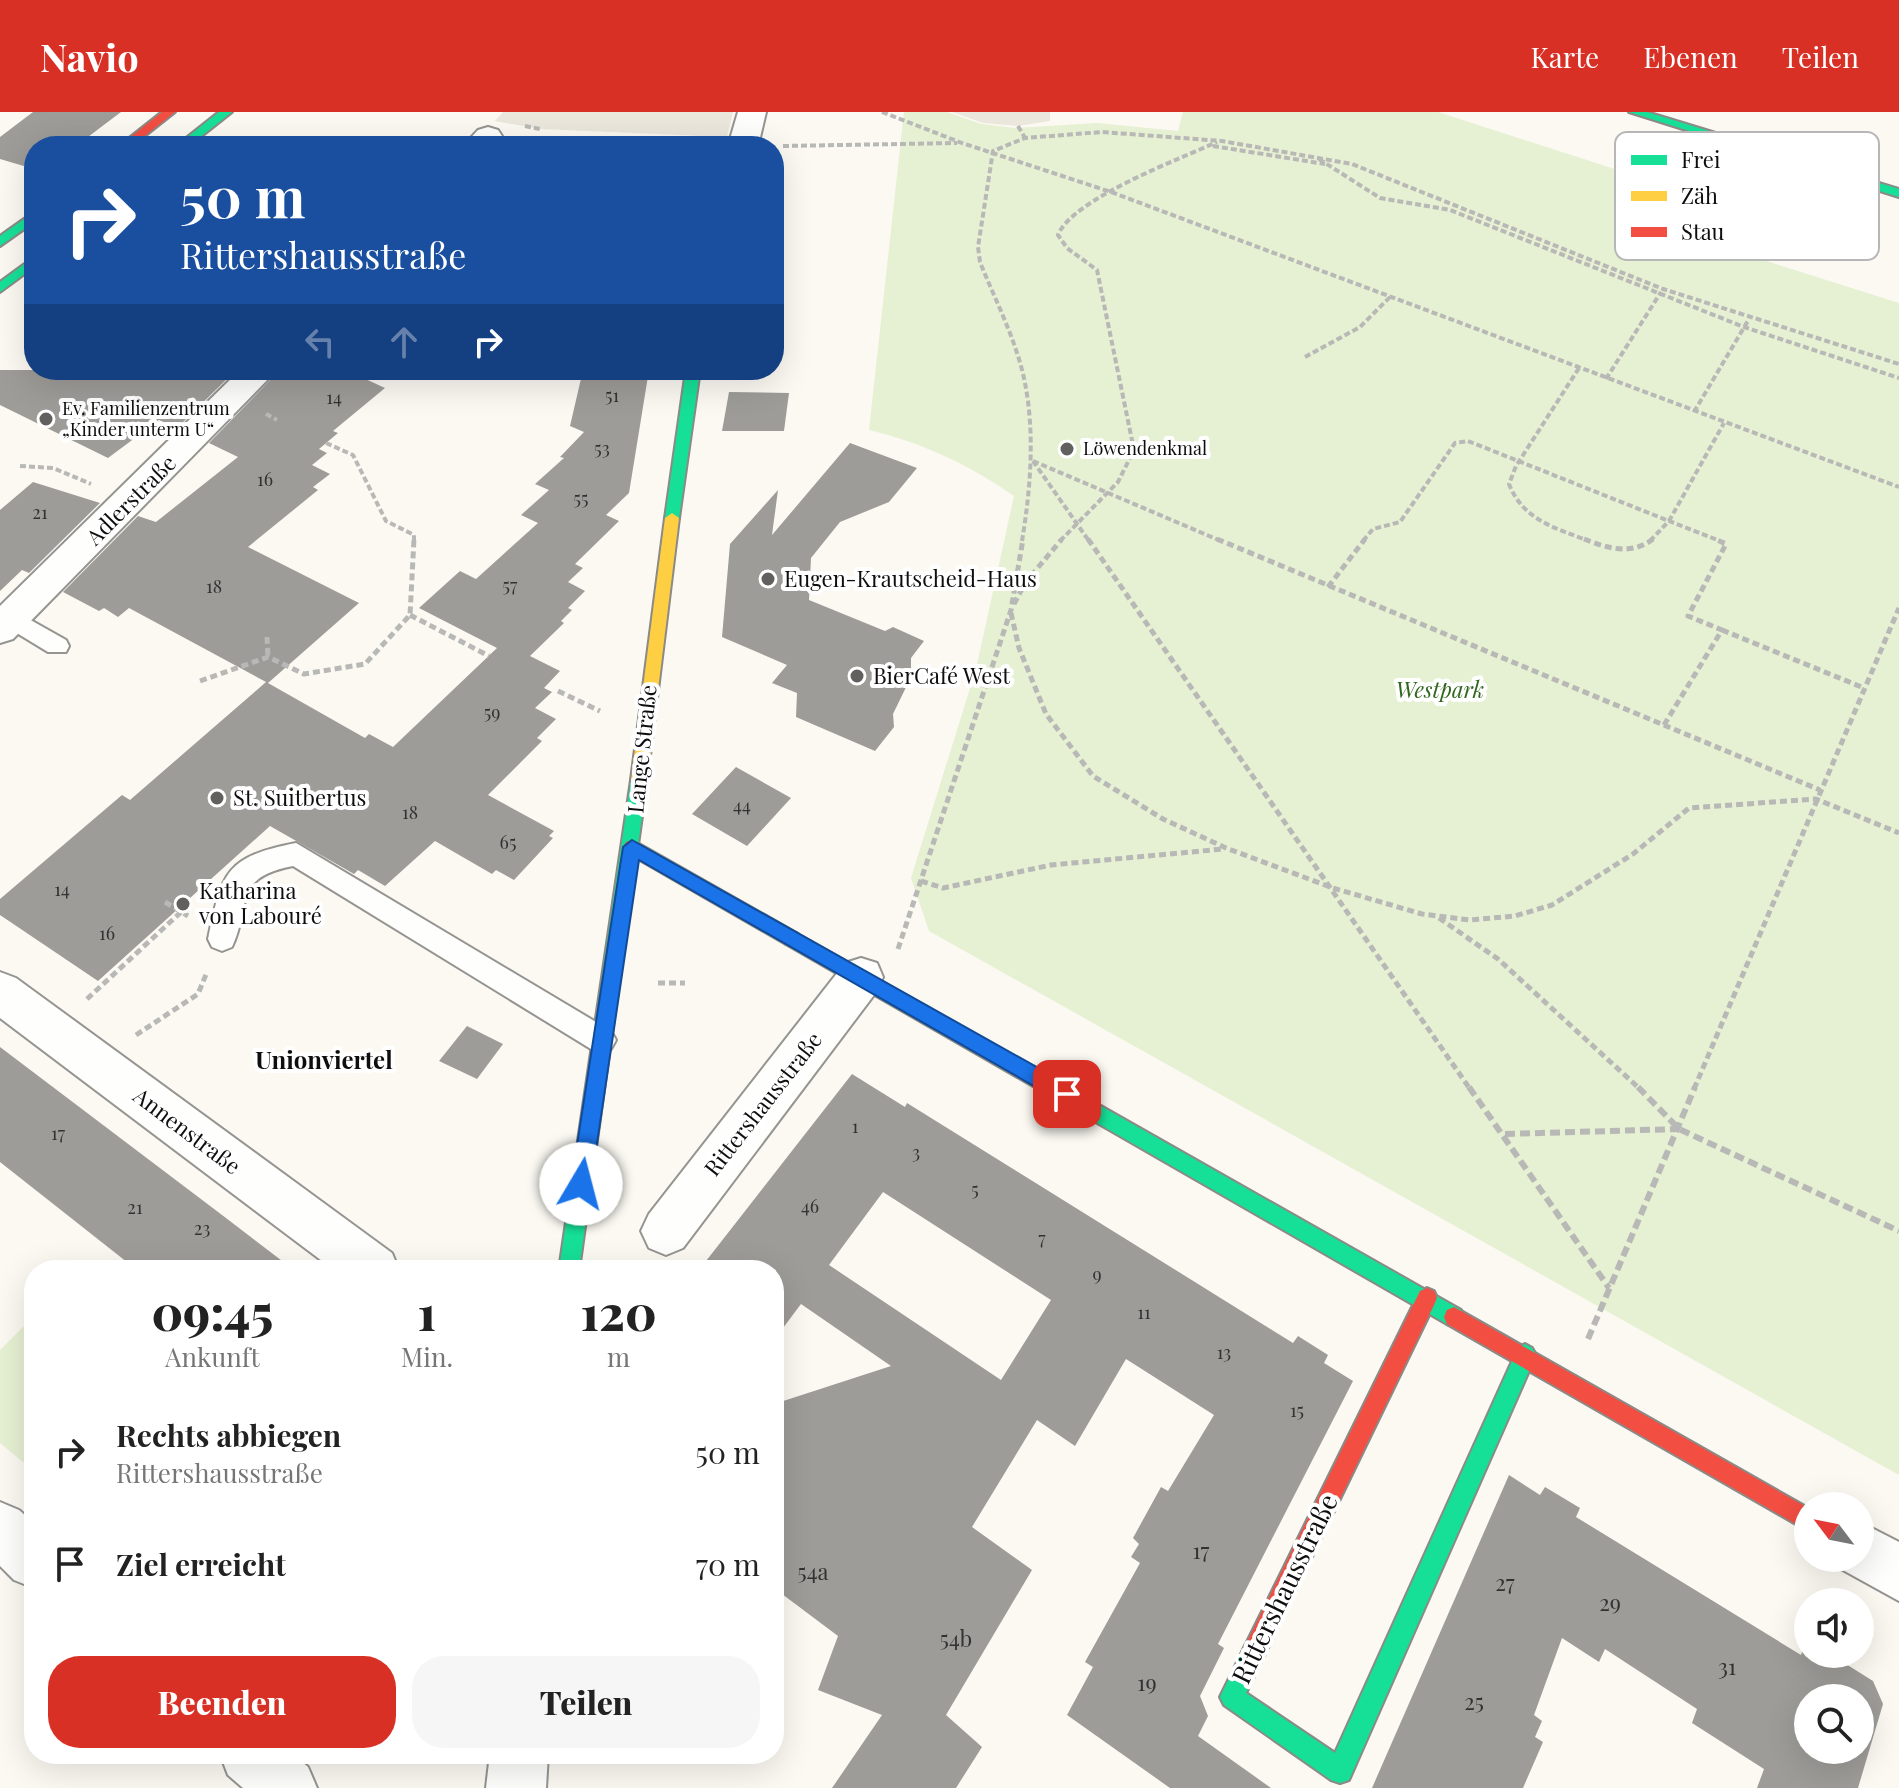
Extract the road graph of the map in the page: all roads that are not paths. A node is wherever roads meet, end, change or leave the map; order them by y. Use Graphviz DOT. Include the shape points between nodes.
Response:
graph roads {
  1 [pos="169,112"];
  2 [pos="226,112"];
  3 [pos="752,112"];
  4 [pos="1635,112"];
  5 [pos="1697,112"];
  6 [pos="1700,132"];
  7 [pos="1764,132"];
  8 [pos="138,136"];
  9 [pos="195,136"];
  10 [pos="746,136"];
  11 [pos="1879,187"];
  12 [pos="1899,193"];
  13 [pos="24,224"];
  14 [pos="0,242"];
  15 [pos="24,269"];
  16 [pos="0,288"];
  17 [pos="250,380"];
  18 [pos="692,380"];
  19 [pos="6,624"];
  20 [pos="57,646"];
  21 [pos="632,847"];
  22 [pos="222,939"];
  23 [pos="872,984"];
  24 [pos="0,992"];
  25 [pos="601,1040"];
  26 [pos="666,1231"];
  27 [pos="361,1260"];
  28 [pos="570,1260"];
  29 [pos="1427,1298"];
  30 [pos="1525,1355"];
  31 [pos="1794,1512"];
  32 [pos="0,1529"];
  33 [pos="24,1551"];
  34 [pos="1874,1558"];
  35 [pos="1899,1573"];
  36 [pos="260,1764"];
  37 [pos="518,1764"];
  38 [pos="287,1788"];
  39 [pos="516,1788"];
  1 -- 8 [label="street"];
  2 -- 9 [label="street"];
  3 -- 10 [label="street"];
  4 -- 6 [label="street"];
  5 -- 7 [label="street"];
  11 -- 12 [label="street"];
  13 -- 14 [label="street"];
  15 -- 16 [label="street"];
  17 -- 19 [label="street, Adlerstraße"];
  18 -- 21 [label="street, Lange Straße" via="653,645"];
  19 -- 20 [label="lane"];
  21 -- 23 [label="street"];
  21 -- 25 [label="street, Lange Straße"];
  22 -- 25 [label="lane" via="233,885 265,860 296,854"];
  23 -- 26 [label="street, Rittershausstraße"];
  23 -- 29 [label="street"];
  24 -- 27 [label="street, Annenstraße"];
  25 -- 28 [label="street, Lange Straße"];
  29 -- 30 [label="street"];
  29 -- 30 [label="street, Rittershausstraße" via="1232,1697 1340,1771"];
  30 -- 31 [label="street"];
  32 -- 33 [label="street"];
  34 -- 35 [label="street"];
  36 -- 38 [label="street"];
  37 -- 39 [label="street"];
}
